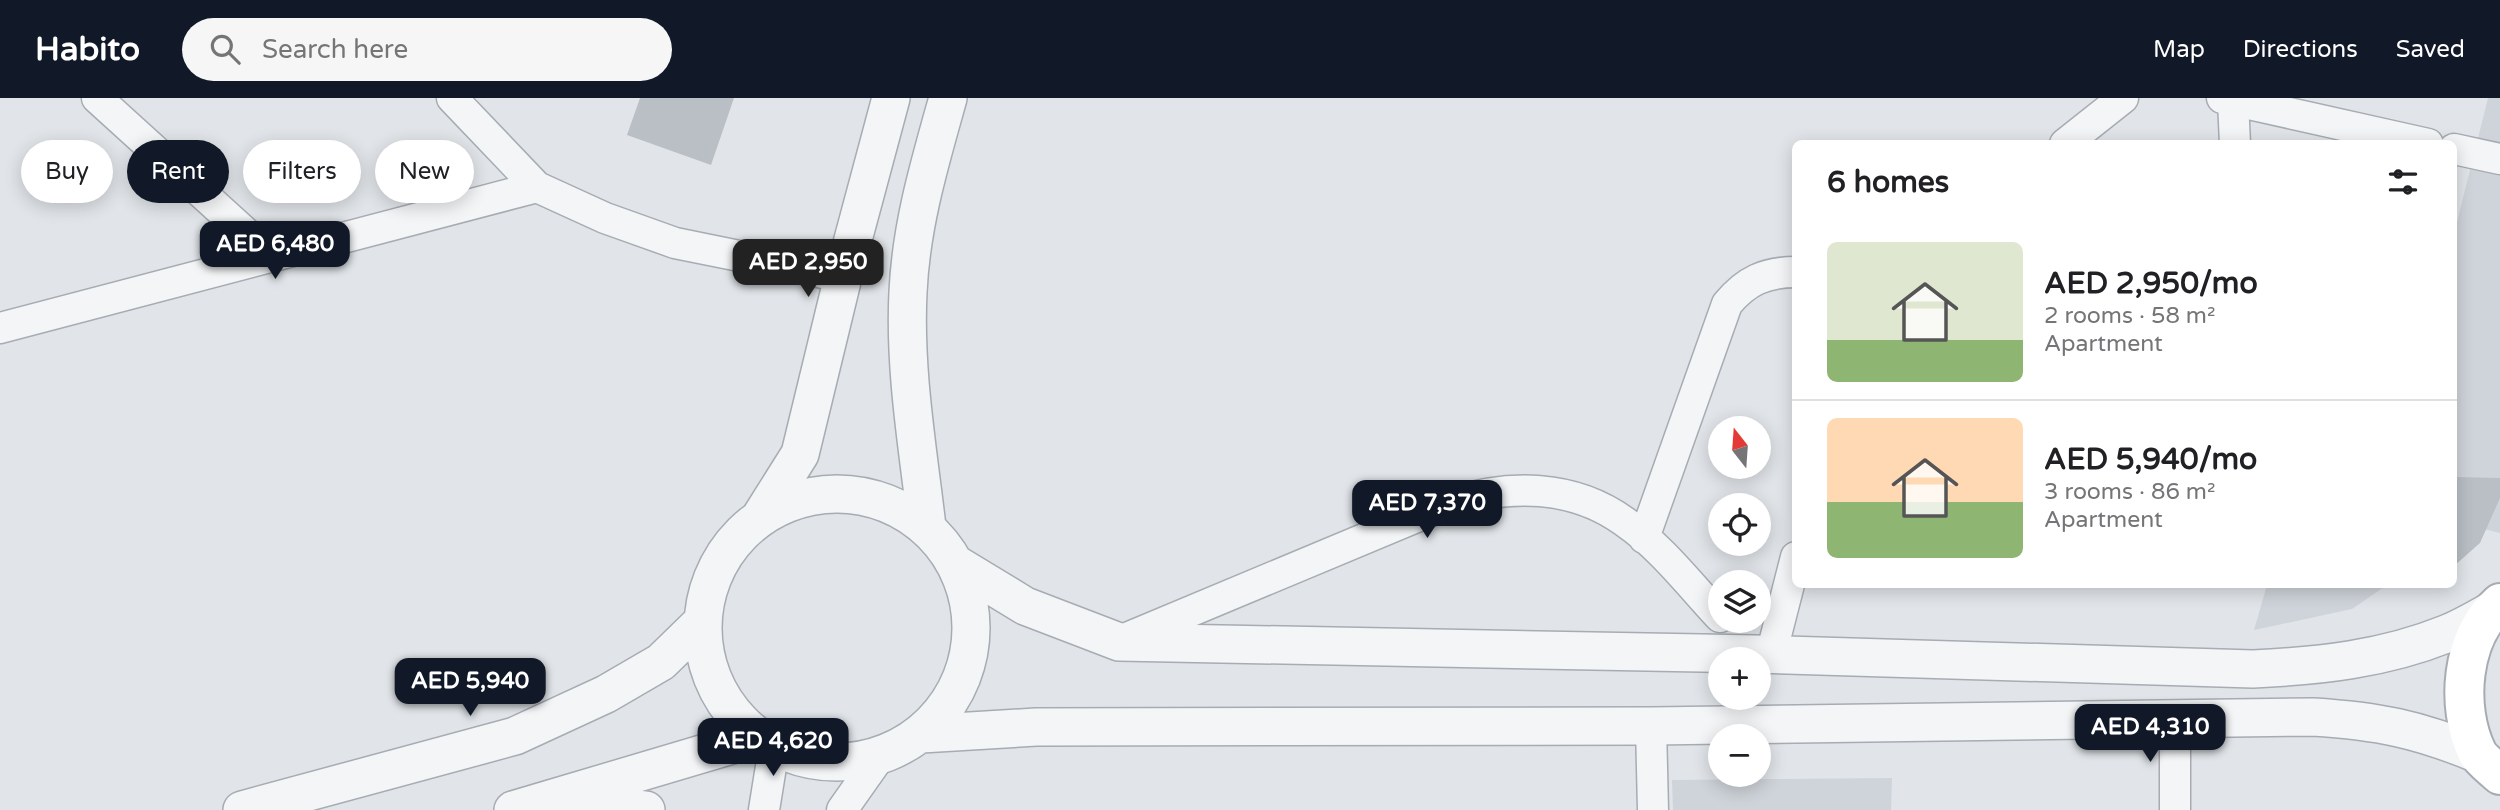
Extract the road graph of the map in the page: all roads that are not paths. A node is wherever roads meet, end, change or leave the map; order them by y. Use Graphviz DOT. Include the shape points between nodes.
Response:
graph roads {
  1 [pos="97,98"];
  2 [pos="452,98"];
  3 [pos="891,98"];
  4 [pos="948,98"];
  5 [pos="2123,98"];
  6 [pos="2227,100"];
  7 [pos="2069,140"];
  8 [pos="2234,140"];
  9 [pos="2410,140"];
  10 [pos="2457,150"];
  11 [pos="2500,159"];
  12 [pos="537,187"];
  13 [pos="271,256"];
  14 [pos="1792,272"];
  15 [pos="843,277"];
  16 [pos="5,321"];
  17 [pos="761,516"];
  18 [pos="927,527"];
  19 [pos="1644,538"];
  20 [pos="956,564"];
  21 [pos="1792,569"];
  22 [pos="1708,605"];
  23 [pos="2495,608"];
  24 [pos="701,623"];
  25 [pos="1739,633"];
  26 [pos="1119,642"];
  27 [pos="1756,647"];
  28 [pos="1766,647"];
  29 [pos="1708,653"];
  30 [pos="1771,654"];
  31 [pos="2175,719"];
  32 [pos="1651,726"];
  33 [pos="921,734"];
  34 [pos="766,742"];
  35 [pos="880,756"];
  36 [pos="2489,764"];
  37 [pos="555,798"];
  38 [pos="242,810"];
  39 [pos="513,810"];
  40 [pos="646,810"];
  41 [pos="764,810"];
  42 [pos="842,810"];
  43 [pos="1653,810"];
  44 [pos="2175,810"];
  1 -- 13 [label="street"];
  2 -- 12 [label="street"];
  3 -- 15 [label="street"];
  4 -- 18 [label="street" via="919,200 908,291 908,374"];
  5 -- 7 [label="street"];
  6 -- 8 [label="street"];
  6 -- 9 [label="street"];
  10 -- 11 [label="street"];
  12 -- 13 [label="street"];
  12 -- 15 [label="street" via="675,243"];
  13 -- 16 [label="street"];
  14 -- 19 [label="street" via="1758,277 1727,304"];
  15 -- 17 [label="street" via="800,454"];
  17 -- 18 [label="street" via="802,498 846,493 890,503"];
  17 -- 24 [label="street" via="730,545 709,581"];
  18 -- 20 [label="street"];
  19 -- 22 [label="street"];
  19 -- 26 [label="street" via="1602,508 1565,495 1527,489 1475,495"];
  20 -- 26 [label="street" via="1026,606"];
  20 -- 33 [label="street" via="971,608 970,655 953,698"];
  21 -- 28 [label="street"];
  23 -- 30 [label="street" via="2446,634 2400,650 2303,667"];
  23 -- 36 [label="main road" via="2468,657 2464,706"];
  24 -- 34 [label="street" via="705,660 718,694 741,724"];
  24 -- 38 [label="street" via="661,662 606,694 515,736"];
  25 -- 27 [label="street"];
  26 -- 29 [label="street"];
  31 -- 32 [label="street"];
  31 -- 36 [label="street" via="2356,719 2438,737"];
  31 -- 44 [label="street"];
  32 -- 33 [label="street" via="1036,727"];
  32 -- 43 [label="street"];
  33 -- 35 [label="street"];
  34 -- 35 [label="street" via="806,760 843,763"];
  34 -- 37 [label="street"];
  34 -- 41 [label="street"];
  35 -- 42 [label="street"];
  37 -- 39 [label="street"];
  37 -- 40 [label="street"];
}
